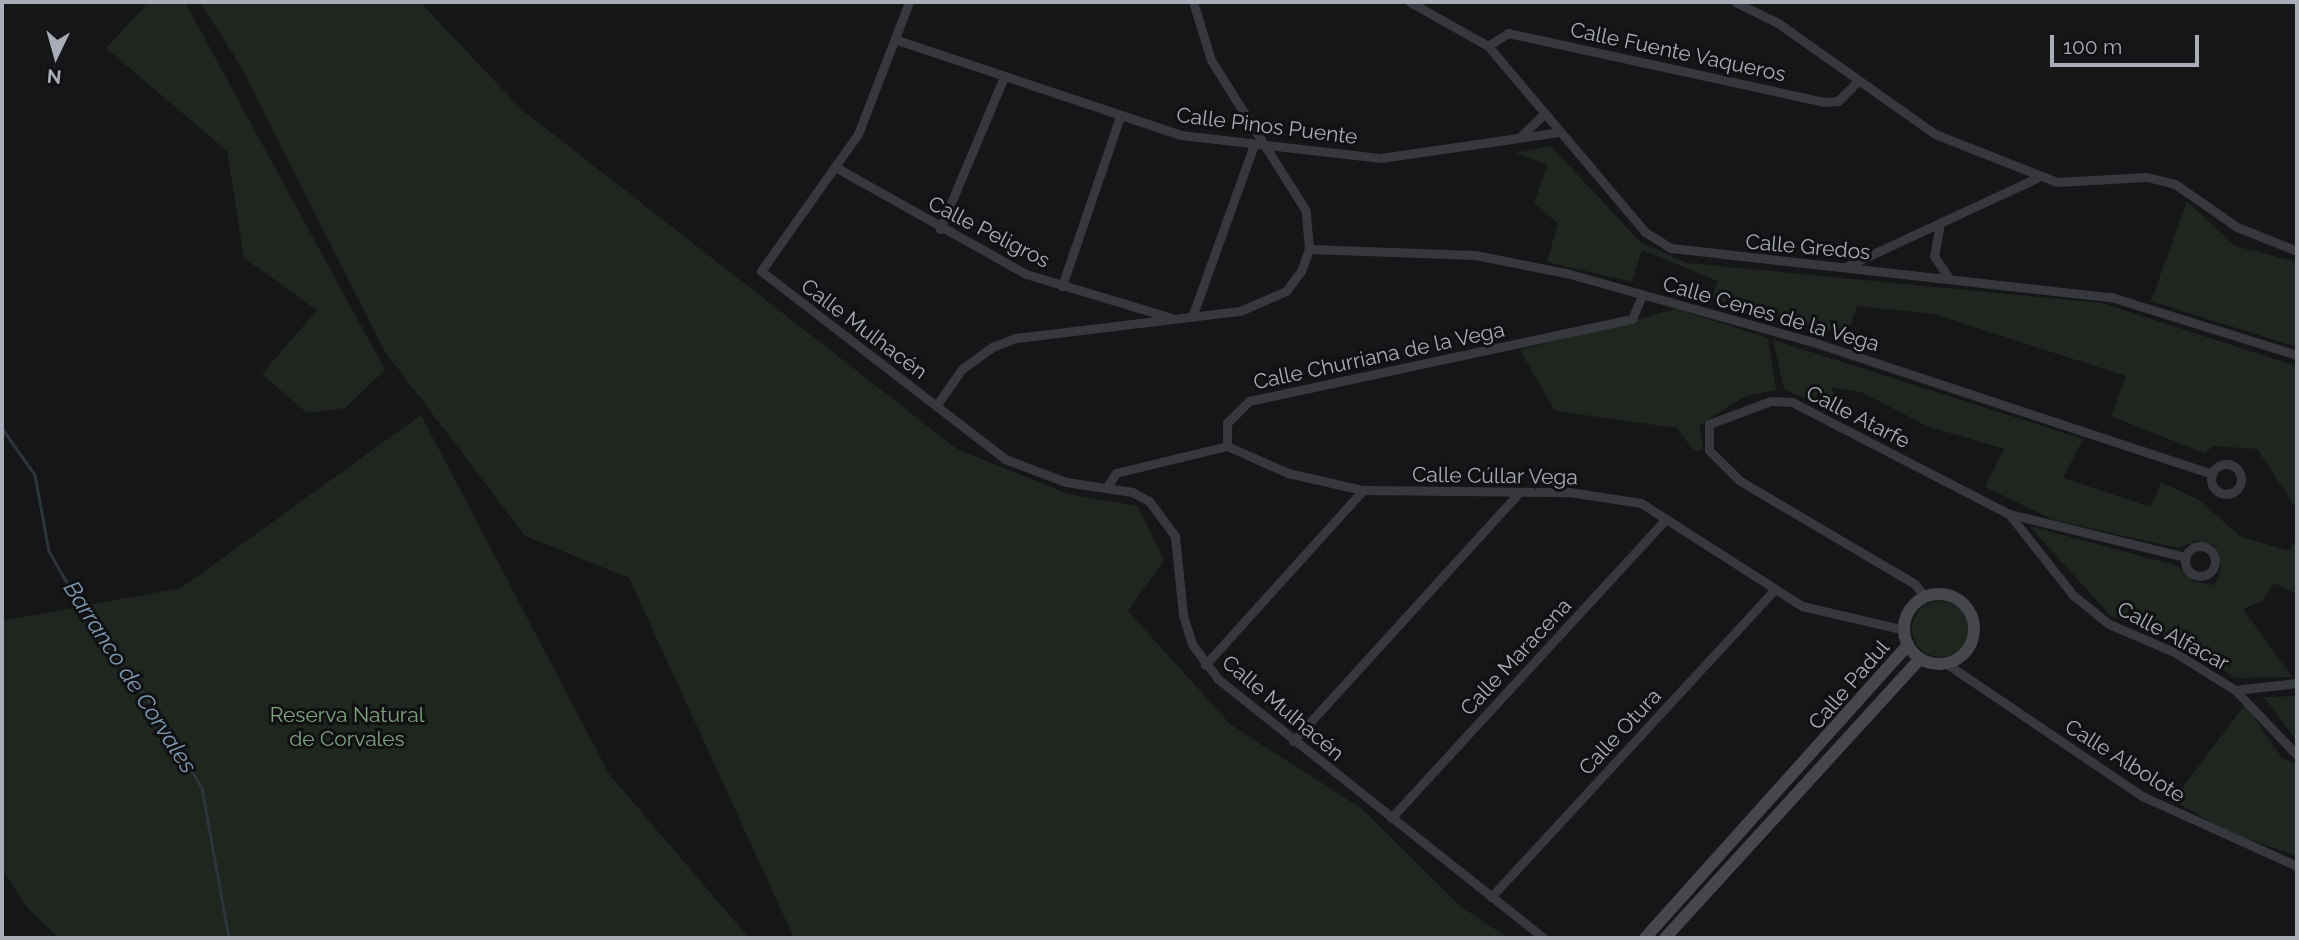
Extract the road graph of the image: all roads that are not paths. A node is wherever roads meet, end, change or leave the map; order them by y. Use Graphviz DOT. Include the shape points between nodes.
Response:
graph roads {
  1 [pos="909,2"];
  2 [pos="1193,2"];
  3 [pos="1410,2"];
  4 [pos="1735,2"];
  5 [pos="897,40"];
  6 [pos="1488,46"];
  7 [pos="1004,77"];
  8 [pos="1857,82"];
  9 [pos="1545,113"];
  10 [pos="1120,117"];
  11 [pos="1560,132"];
  12 [pos="1520,138"];
  13 [pos="1254,145"];
  14 [pos="1266,147"];
  15 [pos="837,168"];
  16 [pos="2037,178"];
  17 [pos="1940,223"];
  18 [pos="940,229"];
  19 [pos="1309,249"];
  20 [pos="2297,251"];
  21 [pos="1843,267"];
  22 [pos="1949,278"];
  23 [pos="1062,286"];
  24 [pos="1642,296"];
  25 [pos="1192,317"];
  26 [pos="1175,319"];
  27 [pos="2297,355"];
  28 [pos="936,406"];
  29 [pos="1227,446"];
  30 [pos="2211,474"];
  31 [pos="1106,488"];
  32 [pos="1363,490"];
  33 [pos="1518,494"];
  34 [pos="2009,514"];
  35 [pos="1666,519"];
  36 [pos="2186,557"];
  37 [pos="1774,590"];
  38 [pos="1925,597"];
  39 [pos="1904,630"];
  40 [pos="1908,645"];
  41 [pos="1920,659"];
  42 [pos="1205,664"];
  43 [pos="1947,664"];
  44 [pos="2297,683"];
  45 [pos="2235,690"];
  46 [pos="1293,741"];
  47 [pos="1818,750"];
  48 [pos="2297,755"];
  49 [pos="1829,759"];
  50 [pos="1391,818"];
  51 [pos="1753,820"];
  52 [pos="1764,830"];
  53 [pos="2297,866"];
  54 [pos="1685,894"];
  55 [pos="1491,897"];
  56 [pos="1696,904"];
  57 [pos="1544,938"];
  58 [pos="1644,938"];
  59 [pos="1665,938"];
  1 -- 5 [label="street"];
  2 -- 14 [label="street" via="1211,60"];
  3 -- 6 [label="street, Calle Gredos"];
  4 -- 8 [label="street" via="1778,23"];
  5 -- 7 [label="street, Calle Pinos Puente"];
  5 -- 15 [label="street" via="858,134"];
  6 -- 8 [label="street, Calle Fuente Vaqueros" via="1508,33 1825,102 1838,101"];
  6 -- 9 [label="street, Calle Gredos"];
  7 -- 10 [label="street, Calle Pinos Puente"];
  7 -- 18 [label="street"];
  8 -- 16 [label="street" via="1935,134"];
  9 -- 11 [label="street, Calle Gredos"];
  9 -- 12 [label="street"];
  10 -- 13 [label="street, Calle Pinos Puente" via="1181,135"];
  10 -- 23 [label="street"];
  11 -- 12 [label="street, Calle Pinos Puente"];
  11 -- 21 [label="street, Calle Gredos" via="1645,232 1671,248"];
  12 -- 14 [label="street, Calle Pinos Puente" via="1381,158"];
  13 -- 14 [label="street, Calle Pinos Puente"];
  13 -- 25 [label="street"];
  14 -- 19 [label="street" via="1306,211"];
  15 -- 18 [label="street, Calle Peligros"];
  15 -- 28 [label="street, Calle Mulhacén" via="761,271"];
  16 -- 17 [label="street"];
  16 -- 20 [label="street" via="2147,177 2175,184 2237,227"];
  17 -- 21 [label="street"];
  17 -- 22 [label="street" via="1934,256"];
  18 -- 23 [label="street, Calle Peligros"];
  19 -- 24 [label="street, Calle Cenes de la Vega" via="1475,255"];
  19 -- 25 [label="street, Calle Peligros" via="1286,291 1265,305"];
  21 -- 22 [label="street, Calle Gredos"];
  22 -- 27 [label="street, Calle Gredos" via="2111,297"];
  23 -- 26 [label="street, Calle Peligros"];
  24 -- 29 [label="street, Calle Churriana de la Vega" via="1632,319 1249,401 1227,423"];
  24 -- 30 [label="street, Calle Cenes de la Vega" via="1813,342"];
  25 -- 26 [label="street, Calle Peligros"];
  26 -- 28 [label="street, Calle Peligros" via="1004,342 962,369"];
  28 -- 31 [label="street, Calle Mulhacén" via="1005,459 1066,482"];
  29 -- 31 [label="street" via="1116,473"];
  29 -- 32 [label="street, Calle Cúllar Vega" via="1288,473"];
  31 -- 42 [label="street, Calle Mulhacén" via="1132,492 1163,514 1175,536 1183,615"];
  32 -- 33 [label="street, Calle Cúllar Vega"];
  32 -- 42 [label="street"];
  33 -- 35 [label="street, Calle Cúllar Vega" via="1569,492 1641,503"];
  33 -- 46 [label="street"];
  34 -- 36 [label="street, Calle Atarfe"];
  34 -- 38 [label="street, Calle Atarfe" via="1792,402 1759,404 1709,424 1709,450 1740,481 1915,584"];
  34 -- 45 [label="street, Calle Alfacar" via="2073,595 2109,624 2174,652"];
  35 -- 37 [label="street, Calle Cúllar Vega"];
  35 -- 50 [label="street, Calle Maracena"];
  37 -- 39 [label="street, Calle Cúllar Vega" via="1830,616"];
  37 -- 55 [label="street, Calle Otura"];
  38 -- 39 [label="street" via="1909,610"];
  38 -- 43 [label="street" via="1959,600 1973,618 1967,652"];
  39 -- 40 [label="street"];
  40 -- 41 [label="street"];
  40 -- 47 [label="street, Calle Padul"];
  41 -- 43 [label="street"];
  41 -- 49 [label="street, Calle Padul"];
  42 -- 46 [label="street, Calle Mulhacén"];
  43 -- 53 [label="street, Calle Albolote" via="2142,796"];
  44 -- 45 [label="street"];
  45 -- 48 [label="street, Calle Alfacar"];
  46 -- 50 [label="street, Calle Mulhacén"];
  47 -- 49 [label="street, Calle Padul"];
  47 -- 51 [label="street, Calle Padul"];
  49 -- 52 [label="street, Calle Padul"];
  50 -- 55 [label="street, Calle Mulhacén"];
  51 -- 52 [label="street"];
  51 -- 54 [label="street, Calle Padul"];
  52 -- 56 [label="street, Calle Padul"];
  54 -- 56 [label="street"];
  54 -- 58 [label="street, Calle Padul"];
  55 -- 57 [label="street, Calle Mulhacén"];
  56 -- 59 [label="street, Calle Padul"];
}
